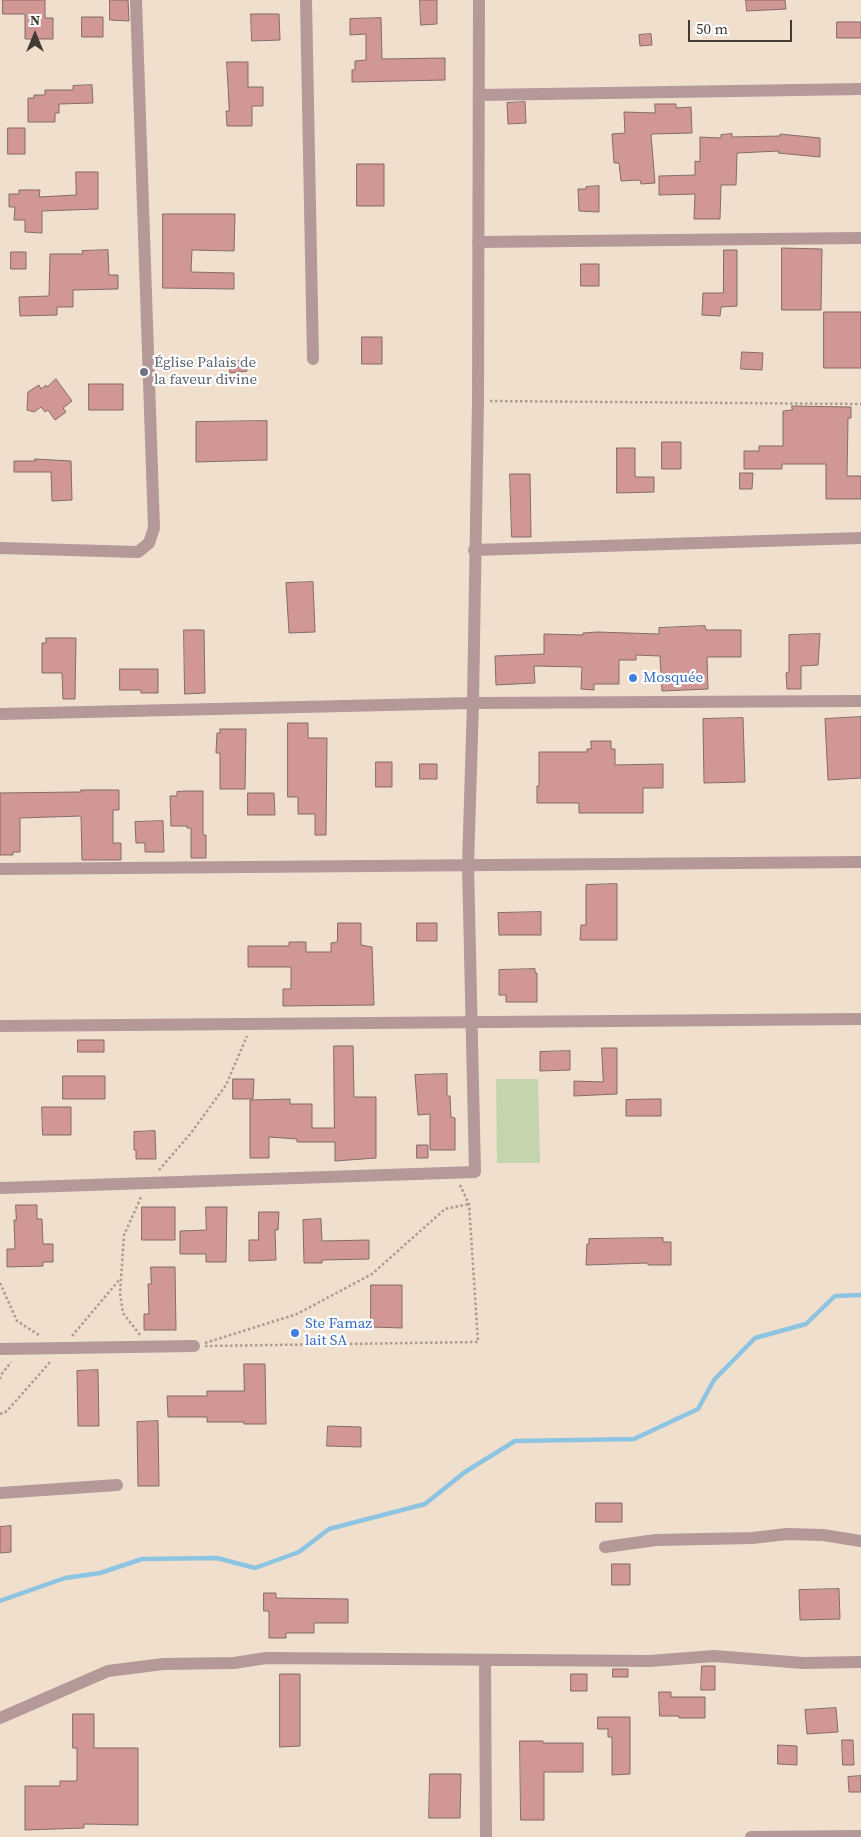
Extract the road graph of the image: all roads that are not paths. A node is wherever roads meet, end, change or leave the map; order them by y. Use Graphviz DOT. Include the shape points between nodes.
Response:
graph roads {
  1 [pos="136,0"];
  2 [pos="306,0"];
  3 [pos="479,0"];
  4 [pos="861,89"];
  5 [pos="480,95"];
  6 [pos="861,238"];
  7 [pos="478,242"];
  8 [pos="313,359"];
  9 [pos="861,538"];
  10 [pos="0,548"];
  11 [pos="474,550"];
  12 [pos="861,701"];
  13 [pos="473,703"];
  14 [pos="0,714"];
  15 [pos="861,862"];
  16 [pos="468,865"];
  17 [pos="0,868"];
  18 [pos="861,1019"];
  19 [pos="473,1021"];
  20 [pos="0,1026"];
  21 [pos="0,1188"];
  22 [pos="194,1346"];
  23 [pos="0,1349"];
  24 [pos="117,1485"];
  25 [pos="0,1493"];
  26 [pos="861,1541"];
  27 [pos="605,1546"];
  28 [pos="485,1660"];
  29 [pos="861,1662"];
  30 [pos="0,1718"];
  31 [pos="861,1836"];
  32 [pos="486,1837"];
  33 [pos="751,1837"];
  1 -- 10 [label="street" via="154,528 149,543 138,552"];
  2 -- 8 [label="street"];
  3 -- 5 [label="street"];
  4 -- 5 [label="street"];
  5 -- 7 [label="street"];
  6 -- 7 [label="street"];
  7 -- 11 [label="street"];
  9 -- 11 [label="street"];
  11 -- 13 [label="street"];
  12 -- 13 [label="street"];
  13 -- 14 [label="street"];
  13 -- 16 [label="street"];
  15 -- 16 [label="street"];
  16 -- 17 [label="street"];
  16 -- 19 [label="street"];
  18 -- 19 [label="street"];
  19 -- 20 [label="street"];
  19 -- 21 [label="street" via="475,1172"];
  22 -- 23 [label="street"];
  24 -- 25 [label="street"];
  26 -- 27 [label="street" via="787,1534 656,1540"];
  28 -- 29 [label="street" via="650,1660 714,1656 803,1663"];
  28 -- 30 [label="street" via="266,1658 234,1663 164,1664 108,1671"];
  28 -- 32 [label="street"];
  31 -- 33 [label="street"];
}
